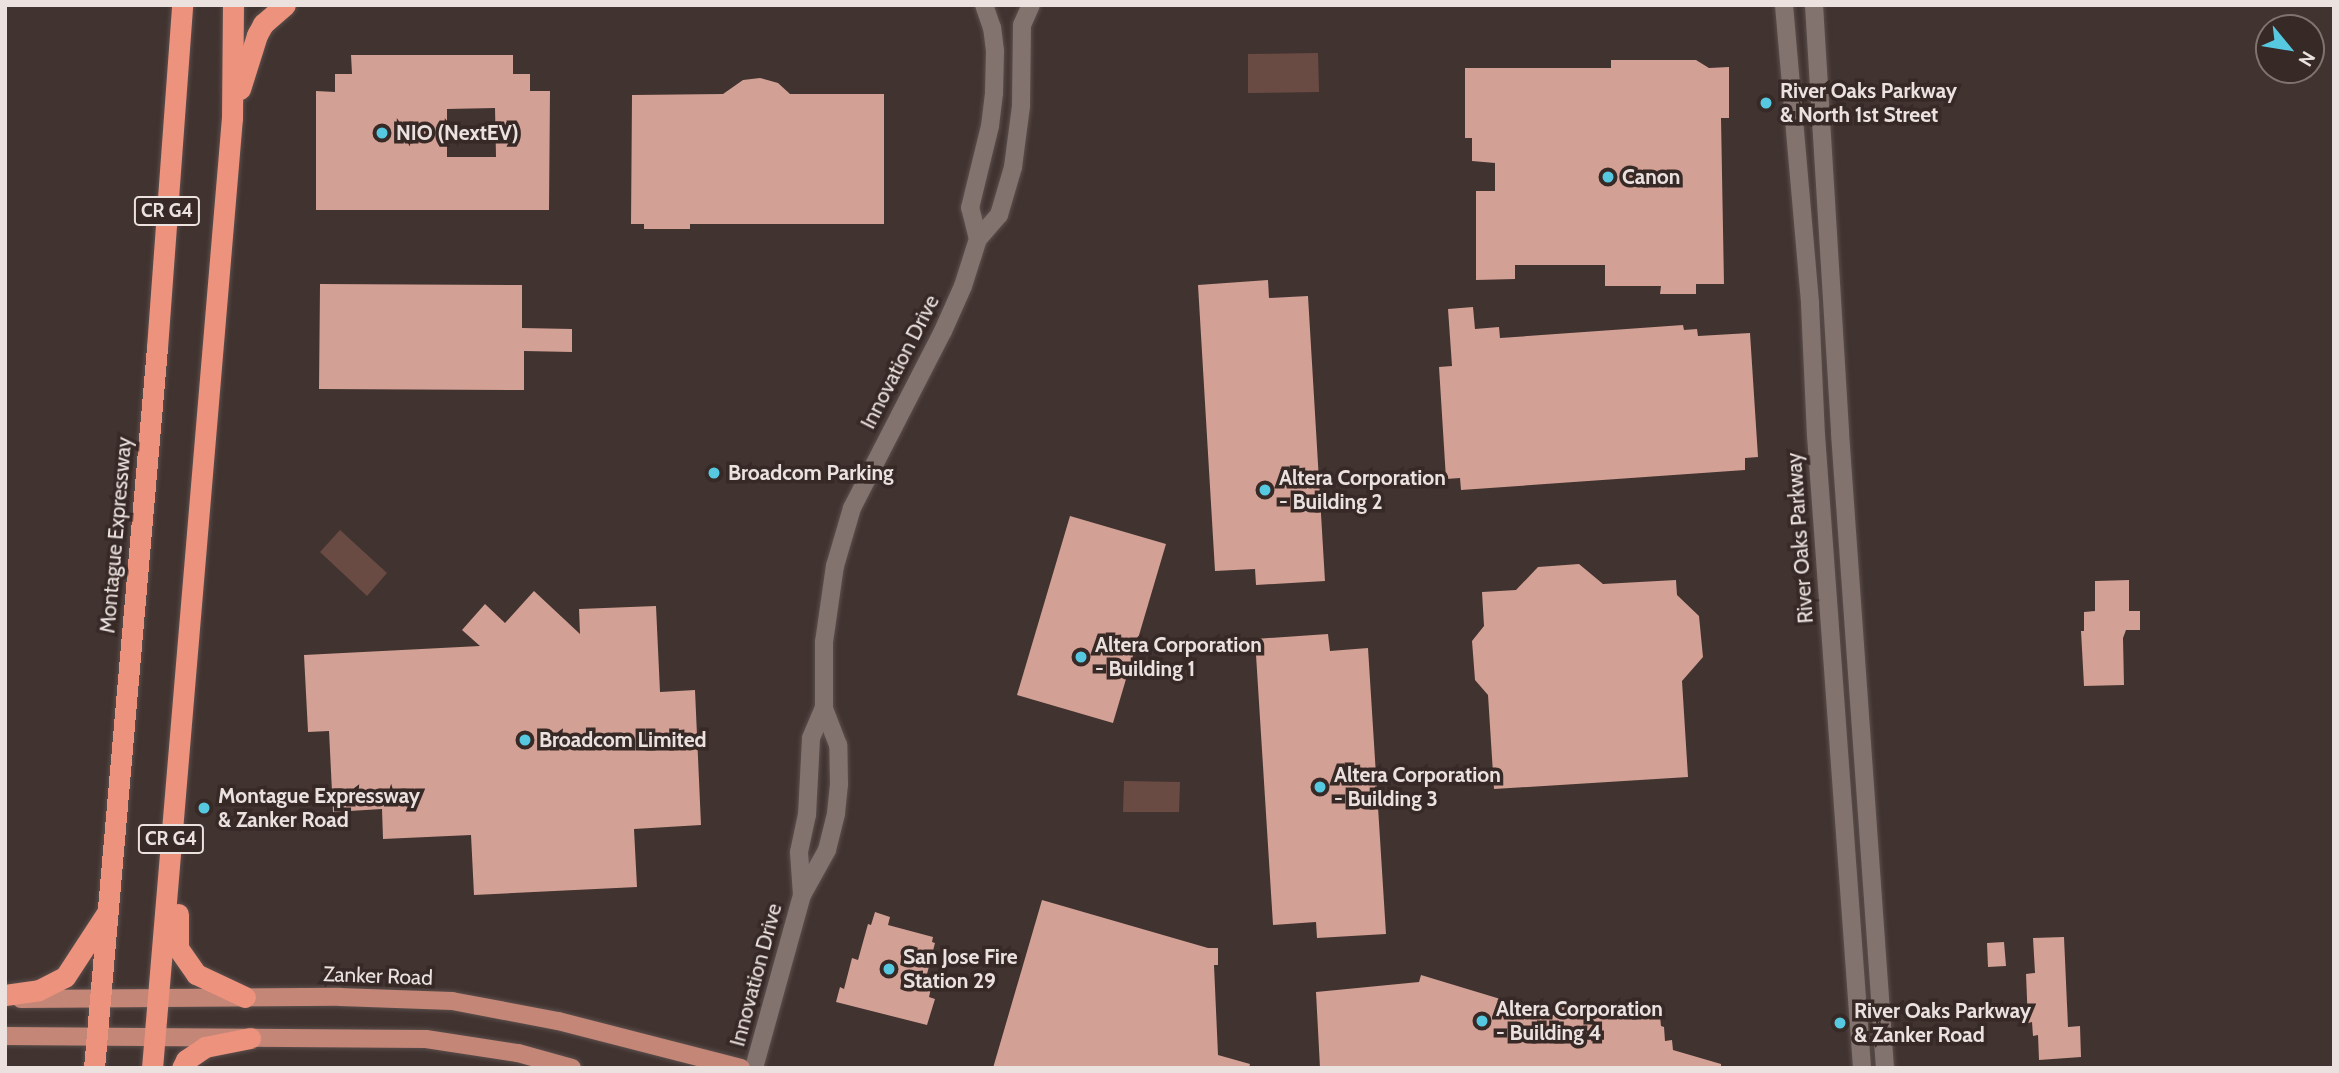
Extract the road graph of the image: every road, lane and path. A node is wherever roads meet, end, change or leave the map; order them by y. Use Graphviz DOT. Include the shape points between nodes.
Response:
graph roads {
  1 [pos="183,5"];
  2 [pos="233,5"];
  3 [pos="285,5"];
  4 [pos="984,5"];
  5 [pos="1031,5"];
  6 [pos="1784,5"];
  7 [pos="1814,5"];
  8 [pos="232,118"];
  9 [pos="978,239"];
  10 [pos="824,708"];
  11 [pos="172,827"];
  12 [pos="802,895"];
  13 [pos="110,906"];
  14 [pos="1877,961"];
  15 [pos="1853,963"];
  16 [pos="5,997"];
  17 [pos="158,997"];
  18 [pos="245,997"];
  19 [pos="100,998"];
  20 [pos="96,1036"];
  21 [pos="5,1037"];
  22 [pos="155,1037"];
  23 [pos="250,1038"];
  24 [pos="94,1068"];
  25 [pos="152,1068"];
  26 [pos="182,1068"];
  27 [pos="572,1068"];
  28 [pos="741,1068"];
  29 [pos="754,1068"];
  30 [pos="1862,1068"];
  31 [pos="1885,1068"];
  1 -- 13 [label="highway, Montague Expressway / CR G4"];
  2 -- 8 [label="highway, CR G4"];
  3 -- 8 [label="highway" via="257,35"];
  4 -- 9 [label="street, Innovation Drive" via="992,27 995,65 990,126 970,208"];
  5 -- 9 [label="street, Innovation Drive" via="1022,25 1021,106 1013,167 999,215"];
  6 -- 15 [label="street, River Oaks Parkway" via="1810,304"];
  7 -- 14 [label="street"];
  8 -- 11 [label="highway, CR G4"];
  9 -- 10 [label="street, Innovation Drive" via="943,331 852,508 829,600"];
  10 -- 12 [label="street, Innovation Drive" via="811,738 807,815 799,852"];
  10 -- 12 [label="street, Innovation Drive" via="838,745 839,784 827,850"];
  11 -- 17 [label="highway, CR G4"];
  11 -- 18 [label="highway" via="182,865 176,930 182,958 195,974"];
  12 -- 29 [label="street, Innovation Drive"];
  13 -- 16 [label="highway" via="65,977 39,990"];
  13 -- 19 [label="highway, Montague Expressway / CR G4"];
  14 -- 15 [label="street"];
  14 -- 31 [label="street"];
  15 -- 30 [label="street, River Oaks Parkway"];
  16 -- 19 [label="main road, Zanker Road"];
  17 -- 18 [label="main road, Zanker Road"];
  17 -- 19 [label="main road, Zanker Road"];
  17 -- 22 [label="highway, CR G4"];
  18 -- 28 [label="main road, Zanker Road" via="452,1001 545,1018"];
  19 -- 20 [label="highway, Montague Expressway / CR G4"];
  20 -- 21 [label="main road"];
  20 -- 22 [label="main road"];
  20 -- 24 [label="highway, Montague Expressway / CR G4"];
  22 -- 23 [label="main road"];
  22 -- 25 [label="highway, CR G4"];
  23 -- 26 [label="highway" via="205,1047"];
  23 -- 27 [label="main road" via="426,1039 518,1053"];
}
